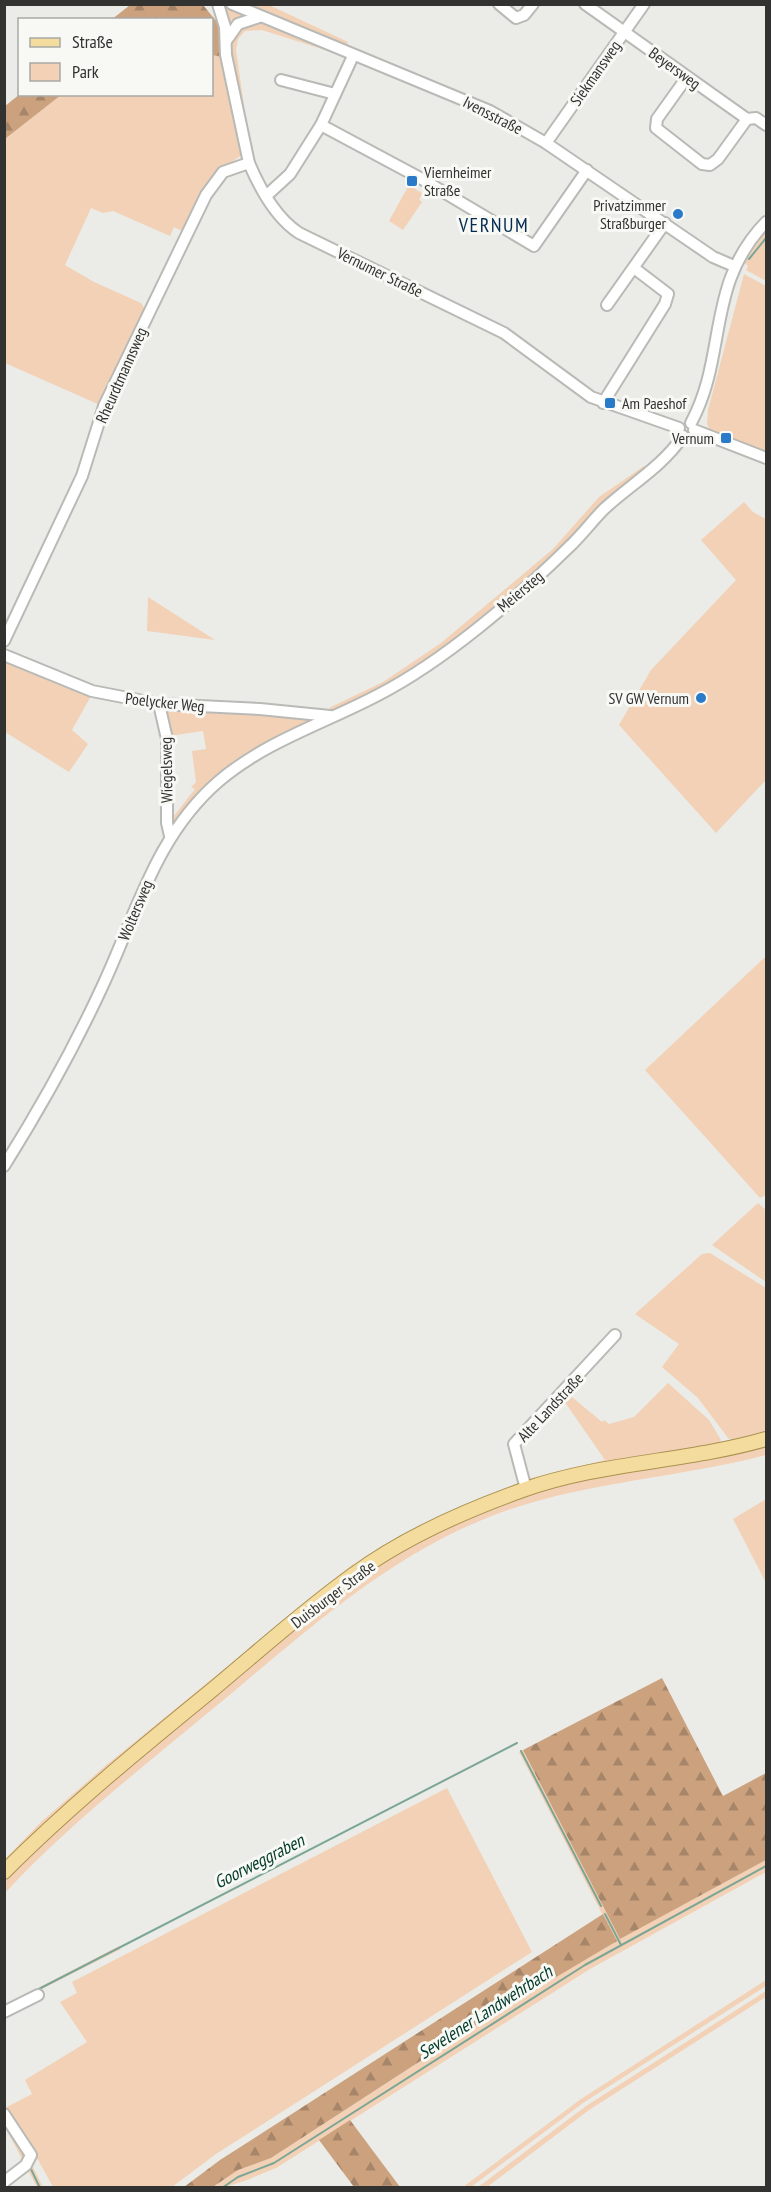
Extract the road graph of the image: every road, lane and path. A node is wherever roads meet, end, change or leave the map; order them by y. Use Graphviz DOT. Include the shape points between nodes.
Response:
graph roads {
  1 [pos="218,4"];
  2 [pos="232,4"];
  3 [pos="499,4"];
  4 [pos="532,4"];
  5 [pos="585,4"];
  6 [pos="644,4"];
  7 [pos="259,17"];
  8 [pos="624,31"];
  9 [pos="225,42"];
  10 [pos="353,56"];
  11 [pos="687,77"];
  12 [pos="281,80"];
  13 [pos="335,94"];
  14 [pos="747,119"];
  15 [pos="321,125"];
  16 [pos="766,125"];
  17 [pos="546,143"];
  18 [pos="249,163"];
  19 [pos="587,170"];
  20 [pos="267,196"];
  21 [pos="766,222"];
  22 [pos="665,223"];
  23 [pos="734,266"];
  24 [pos="633,267"];
  25 [pos="607,305"];
  26 [pos="603,403"];
  27 [pos="692,426"];
  28 [pos="681,432"];
  29 [pos="766,458"];
  30 [pos="4,641"];
  31 [pos="4,655"];
  32 [pos="159,704"];
  33 [pos="333,716"];
  34 [pos="170,836"];
  35 [pos="4,1166"];
  36 [pos="615,1335"];
  37 [pos="766,1439"];
  38 [pos="526,1489"];
  39 [pos="4,1872"];
  40 [pos="38,1995"];
  41 [pos="4,2012"];
  42 [pos="4,2114"];
  43 [pos="4,2182"];
  1 -- 9 [label="street, Vernumer Straße"];
  2 -- 7 [label="street, Ivensstraße"];
  3 -- 4 [label="street" via="516,18 524,15"];
  5 -- 8 [label="street, Beyersweg"];
  6 -- 8 [label="street, Siekmansweg"];
  7 -- 9 [label="street" via="238,24"];
  7 -- 10 [label="street, Ivensstraße"];
  8 -- 11 [label="street, Beyersweg"];
  8 -- 17 [label="street, Siekmansweg"];
  9 -- 18 [label="street, Vernumer Straße"];
  10 -- 13 [label="street"];
  10 -- 17 [label="street, Ivensstraße" via="490,111"];
  11 -- 14 [label="street, Beyersweg"];
  11 -- 14 [label="street" via="657,119 656,128 702,164 710,165 718,159"];
  12 -- 13 [label="street"];
  13 -- 15 [label="street"];
  14 -- 16 [label="street, Beyersweg" via="756,118"];
  15 -- 19 [label="street" via="426,181 534,246"];
  15 -- 20 [label="street" via="290,174"];
  17 -- 19 [label="street, Ivensstraße"];
  18 -- 20 [label="street, Vernumer Straße"];
  18 -- 30 [label="street, Rheurdtmannsweg" via="224,172 206,195 104,406 82,476"];
  19 -- 22 [label="street, Ivensstraße"];
  20 -- 26 [label="street, Vernumer Straße" via="283,221 299,233 504,333 570,384"];
  21 -- 23 [label="street"];
  22 -- 23 [label="street, Ivensstraße"];
  22 -- 24 [label="street"];
  23 -- 27 [label="street"];
  24 -- 25 [label="street"];
  24 -- 26 [label="street" via="668,294"];
  26 -- 28 [label="street, Vernumer Straße"];
  27 -- 28 [label="street, Meiersteg" via="685,422"];
  27 -- 29 [label="street"];
  28 -- 33 [label="street, Meiersteg" via="658,465 602,511 538,576 415,674"];
  31 -- 32 [label="street, Poelycker Weg" via="92,691"];
  32 -- 33 [label="street, Poelycker Weg"];
  32 -- 34 [label="street, Wiegelsweg" via="167,739"];
  33 -- 34 [label="street, Woltersweg" via="242,764 219,781"];
  34 -- 35 [label="street, Woltersweg" via="67,1060"];
  36 -- 38 [label="street, Alte Landstraße" via="514,1444"];
  37 -- 38 [label="main road, Duisburger Straße"];
  38 -- 39 [label="main road, Duisburger Straße" via="472,1509 353,1574 111,1772"];
  40 -- 41 [label="street"];
  42 -- 43 [label="street" via="31,2155 26,2165"];
}
